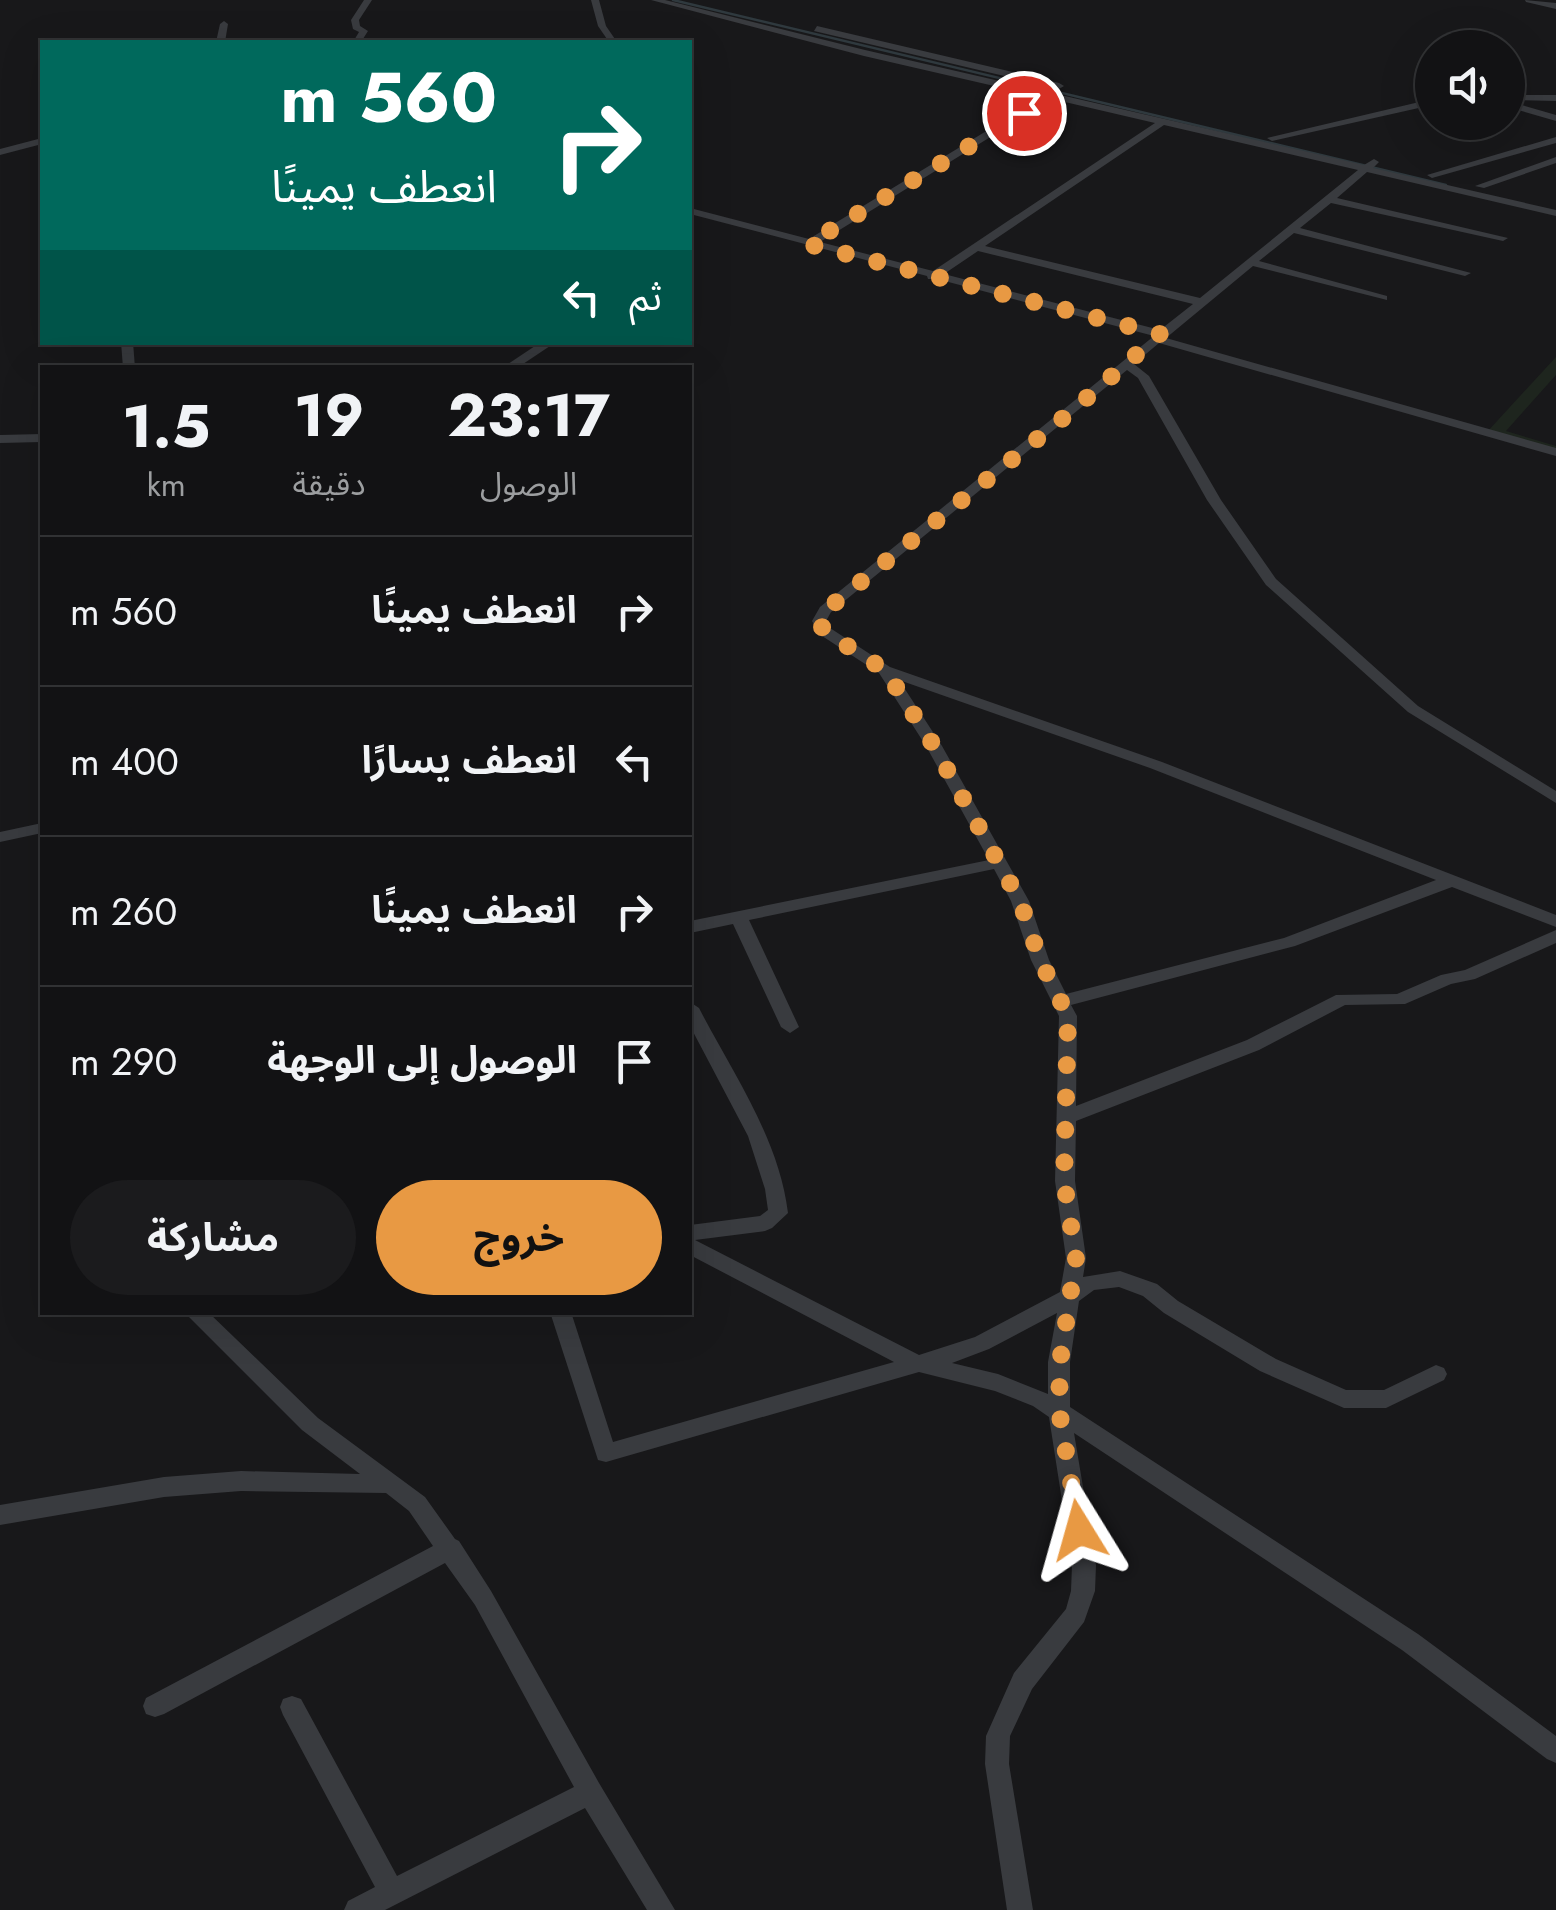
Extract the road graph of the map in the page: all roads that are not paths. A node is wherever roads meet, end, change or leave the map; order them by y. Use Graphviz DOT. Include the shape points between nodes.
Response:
graph roads {
  1 [pos="368,0"];
  2 [pos="595,0"];
  3 [pos="655,0"];
  4 [pos="696,0"];
  5 [pos="1529,0"];
  6 [pos="1556,6"];
  7 [pos="224,24"];
  8 [pos="220,40"];
  9 [pos="358,40"];
  10 [pos="612,40"];
  11 [pos="1052,95"];
  12 [pos="1525,99"];
  13 [pos="1556,101"];
  14 [pos="1415,105"];
  15 [pos="1525,107"];
  16 [pos="1556,118"];
  17 [pos="1163,122"];
  18 [pos="1272,138"];
  19 [pos="1556,140"];
  20 [pos="40,142"];
  21 [pos="0,152"];
  22 [pos="1556,160"];
  23 [pos="1370,165"];
  24 [pos="1432,176"];
  25 [pos="1480,186"];
  26 [pos="1329,199"];
  27 [pos="1556,204"];
  28 [pos="692,212"];
  29 [pos="1556,213"];
  30 [pos="1292,228"];
  31 [pos="1503,238"];
  32 [pos="808,244"];
  33 [pos="976,248"];
  34 [pos="1250,262"];
  35 [pos="1465,273"];
  36 [pos="932,276"];
  37 [pos="1383,298"];
  38 [pos="1201,302"];
  39 [pos="1158,337"];
  40 [pos="545,345"];
  41 [pos="1127,364"];
  42 [pos="513,365"];
  43 [pos="40,438"];
  44 [pos="0,439"];
  45 [pos="1556,452"];
  46 [pos="885,670"];
  47 [pos="1556,798"];
  48 [pos="40,828"];
  49 [pos="0,837"];
  50 [pos="999,863"];
  51 [pos="1454,880"];
  52 [pos="739,917"];
  53 [pos="1556,921"];
  54 [pos="692,927"];
  55 [pos="1556,936"];
  56 [pos="1062,1002"];
  57 [pos="692,1012"];
  58 [pos="790,1027"];
  59 [pos="1067,1117"];
  60 [pos="692,1232"];
  61 [pos="692,1247"];
  62 [pos="1071,1296"];
  63 [pos="197,1315"];
  64 [pos="561,1315"];
  65 [pos="914,1362"];
  66 [pos="1436,1374"];
  67 [pos="1059,1410"];
  68 [pos="392,1484"];
  69 [pos="0,1516"];
  70 [pos="451,1548"];
  71 [pos="155,1706"];
  72 [pos="292,1707"];
  73 [pos="1556,1752"];
  74 [pos="590,1792"];
  75 [pos="392,1892"];
  76 [pos="357,1910"];
  77 [pos="662,1910"];
  78 [pos="1020,1910"];
  1 -- 9 [label="street" via="355,20 364,31"];
  2 -- 10 [label="street"];
  3 -- 11 [label="street"];
  4 -- 18 [label="street"];
  5 -- 6 [label="street"];
  7 -- 8 [label="street"];
  11 -- 17 [label="street"];
  11 -- 32 [label="street"];
  12 -- 13 [label="street"];
  14 -- 18 [label="street"];
  15 -- 16 [label="street"];
  17 -- 23 [label="street"];
  17 -- 33 [label="street"];
  18 -- 23 [label="street"];
  19 -- 24 [label="street"];
  20 -- 21 [label="street"];
  22 -- 25 [label="street"];
  23 -- 24 [label="street"];
  23 -- 26 [label="street"];
  23 -- 29 [label="street"];
  24 -- 25 [label="street"];
  25 -- 27 [label="street"];
  26 -- 30 [label="street"];
  26 -- 31 [label="street"];
  28 -- 32 [label="street"];
  30 -- 34 [label="street"];
  30 -- 35 [label="street"];
  32 -- 36 [label="street"];
  33 -- 36 [label="street"];
  33 -- 38 [label="street"];
  34 -- 37 [label="street"];
  34 -- 38 [label="street"];
  36 -- 39 [label="street"];
  38 -- 39 [label="street"];
  39 -- 41 [label="street"];
  39 -- 45 [label="street"];
  40 -- 42 [label="street"];
  41 -- 46 [label="street" via="821,615 824,631"];
  41 -- 47 [label="street" via="1143,376 1214,500 1271,582 1413,709"];
  43 -- 44 [label="street"];
  46 -- 50 [label="street"];
  46 -- 51 [label="street"];
  48 -- 49 [label="street"];
  50 -- 52 [label="street"];
  50 -- 56 [label="street"];
  51 -- 53 [label="street"];
  51 -- 56 [label="street" via="1290,942"];
  52 -- 54 [label="street"];
  52 -- 58 [label="street"];
  55 -- 59 [label="street" via="1399,1000 1342,999 1253,1045"];
  56 -- 59 [label="street" via="1070,1038"];
  57 -- 60 [label="street" via="762,1145 778,1213 771,1220"];
  59 -- 62 [label="street" via="1064,1181 1076,1258"];
  61 -- 65 [label="street"];
  62 -- 65 [label="street" via="982,1343"];
  62 -- 66 [label="street" via="1105,1278 1135,1282 1268,1365 1344,1399 1386,1400"];
  62 -- 67 [label="street"];
  63 -- 68 [label="street" via="310,1424"];
  64 -- 65 [label="street" via="606,1453"];
  65 -- 67 [label="street" via="998,1383"];
  67 -- 73 [label="street" via="1410,1642"];
  67 -- 78 [label="street" via="1083,1592 1076,1614 1023,1681 998,1736"];
  68 -- 69 [label="street" via="277,1480 164,1487"];
  68 -- 70 [label="street"];
  70 -- 71 [label="street"];
  70 -- 74 [label="street"];
  72 -- 75 [label="street"];
  74 -- 75 [label="street"];
  74 -- 77 [label="street"];
  75 -- 76 [label="street"];
}
